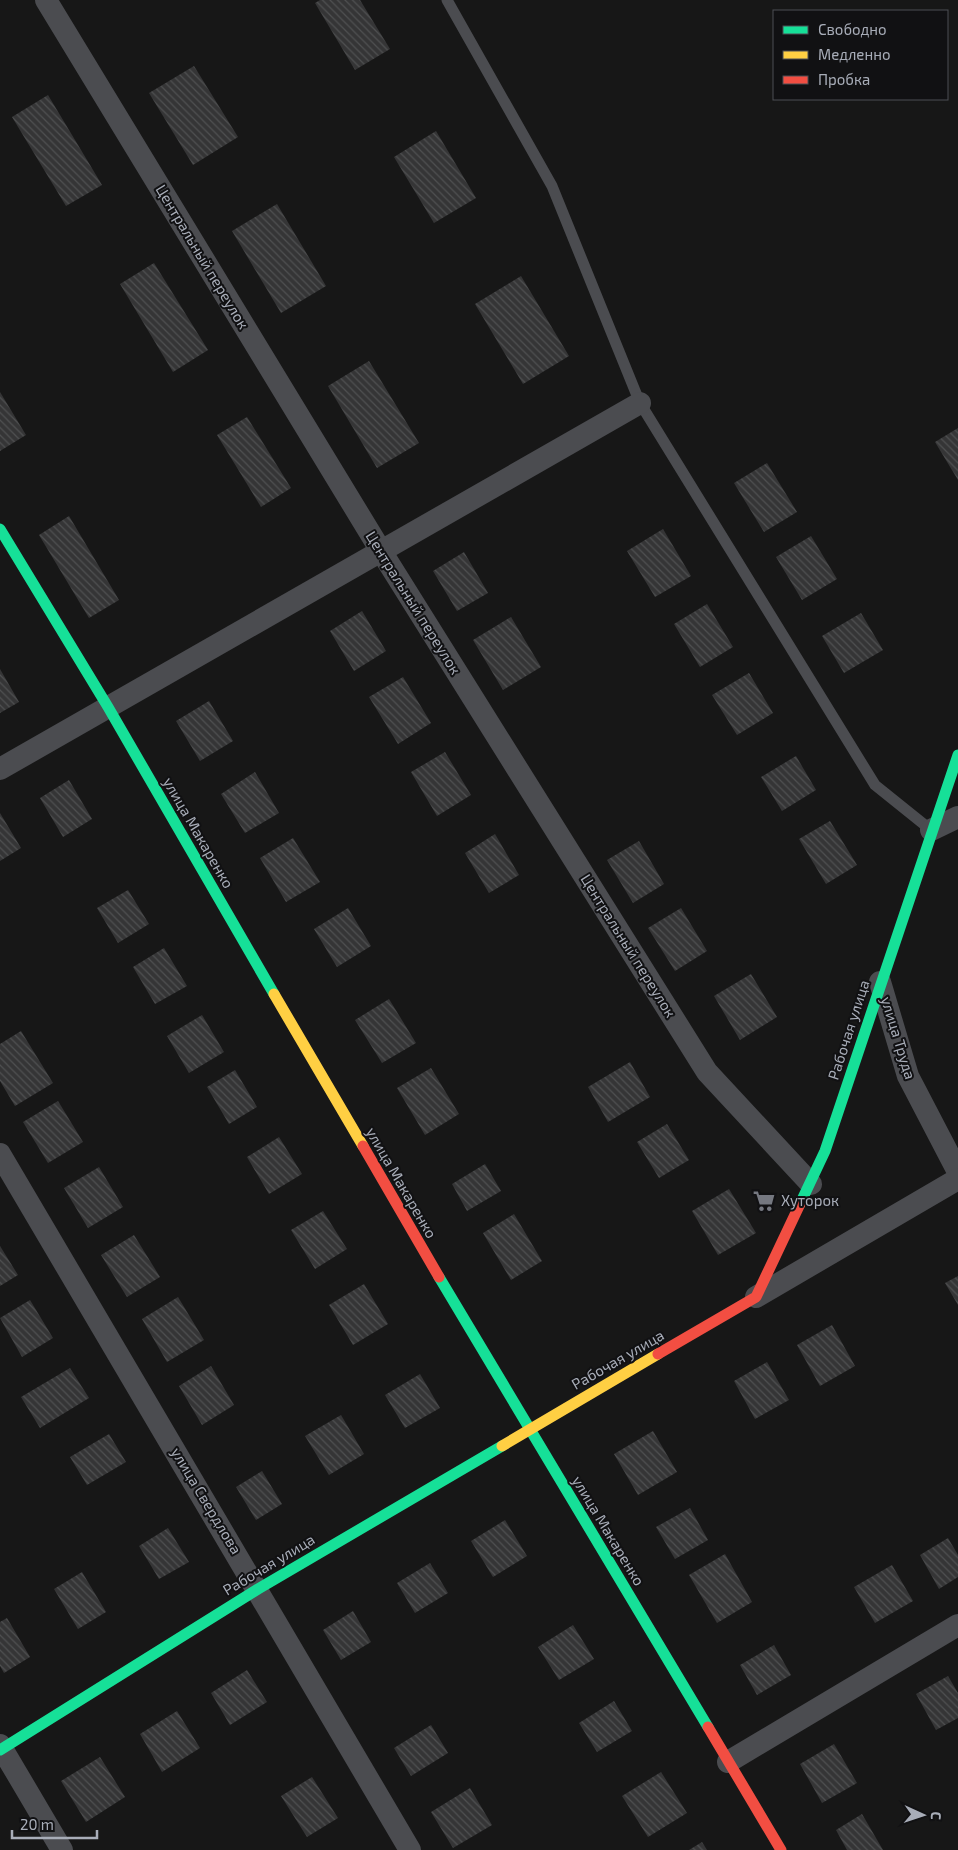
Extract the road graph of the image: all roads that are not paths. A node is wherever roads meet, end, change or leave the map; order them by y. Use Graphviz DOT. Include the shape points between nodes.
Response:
graph roads {
  1 [pos="46,0"];
  2 [pos="447,0"];
  3 [pos="640,403"];
  4 [pos="0,529"];
  5 [pos="381,551"];
  6 [pos="108,707"];
  7 [pos="958,755"];
  8 [pos="0,769"];
  9 [pos="958,817"];
  10 [pos="931,830"];
  11 [pos="880,982"];
  12 [pos="0,1154"];
  13 [pos="958,1172"];
  14 [pos="958,1179"];
  15 [pos="811,1184"];
  16 [pos="756,1297"];
  17 [pos="529,1430"];
  18 [pos="258,1589"];
  19 [pos="958,1625"];
  20 [pos="1,1748"];
  21 [pos="728,1762"];
  22 [pos="62,1850"];
  23 [pos="410,1850"];
  24 [pos="781,1850"];
  1 -- 5 [label="street, Центральный переулок"];
  2 -- 3 [label="lane" via="552,186"];
  3 -- 5 [label="street"];
  3 -- 10 [label="lane" via="875,785"];
  4 -- 6 [label="street, улица Макаренко"];
  5 -- 6 [label="street"];
  5 -- 15 [label="street, Центральный переулок" via="707,1072"];
  6 -- 8 [label="street"];
  6 -- 17 [label="street, улица Макаренко"];
  7 -- 10 [label="street, Рабочая улица"];
  9 -- 10 [label="street"];
  10 -- 11 [label="street, Рабочая улица"];
  11 -- 13 [label="street, улица Труда" via="908,1076"];
  11 -- 15 [label="street, Рабочая улица" via="825,1151"];
  12 -- 18 [label="street, улица Свердлова"];
  14 -- 16 [label="street"];
  15 -- 16 [label="street, Рабочая улица"];
  16 -- 17 [label="street, Рабочая улица"];
  17 -- 18 [label="street, Рабочая улица"];
  17 -- 21 [label="street, улица Макаренко"];
  18 -- 20 [label="street, Рабочая улица"];
  18 -- 23 [label="street, улица Свердлова"];
  19 -- 21 [label="street"];
  20 -- 22 [label="street"];
  21 -- 24 [label="street, улица Макаренко"];
}
